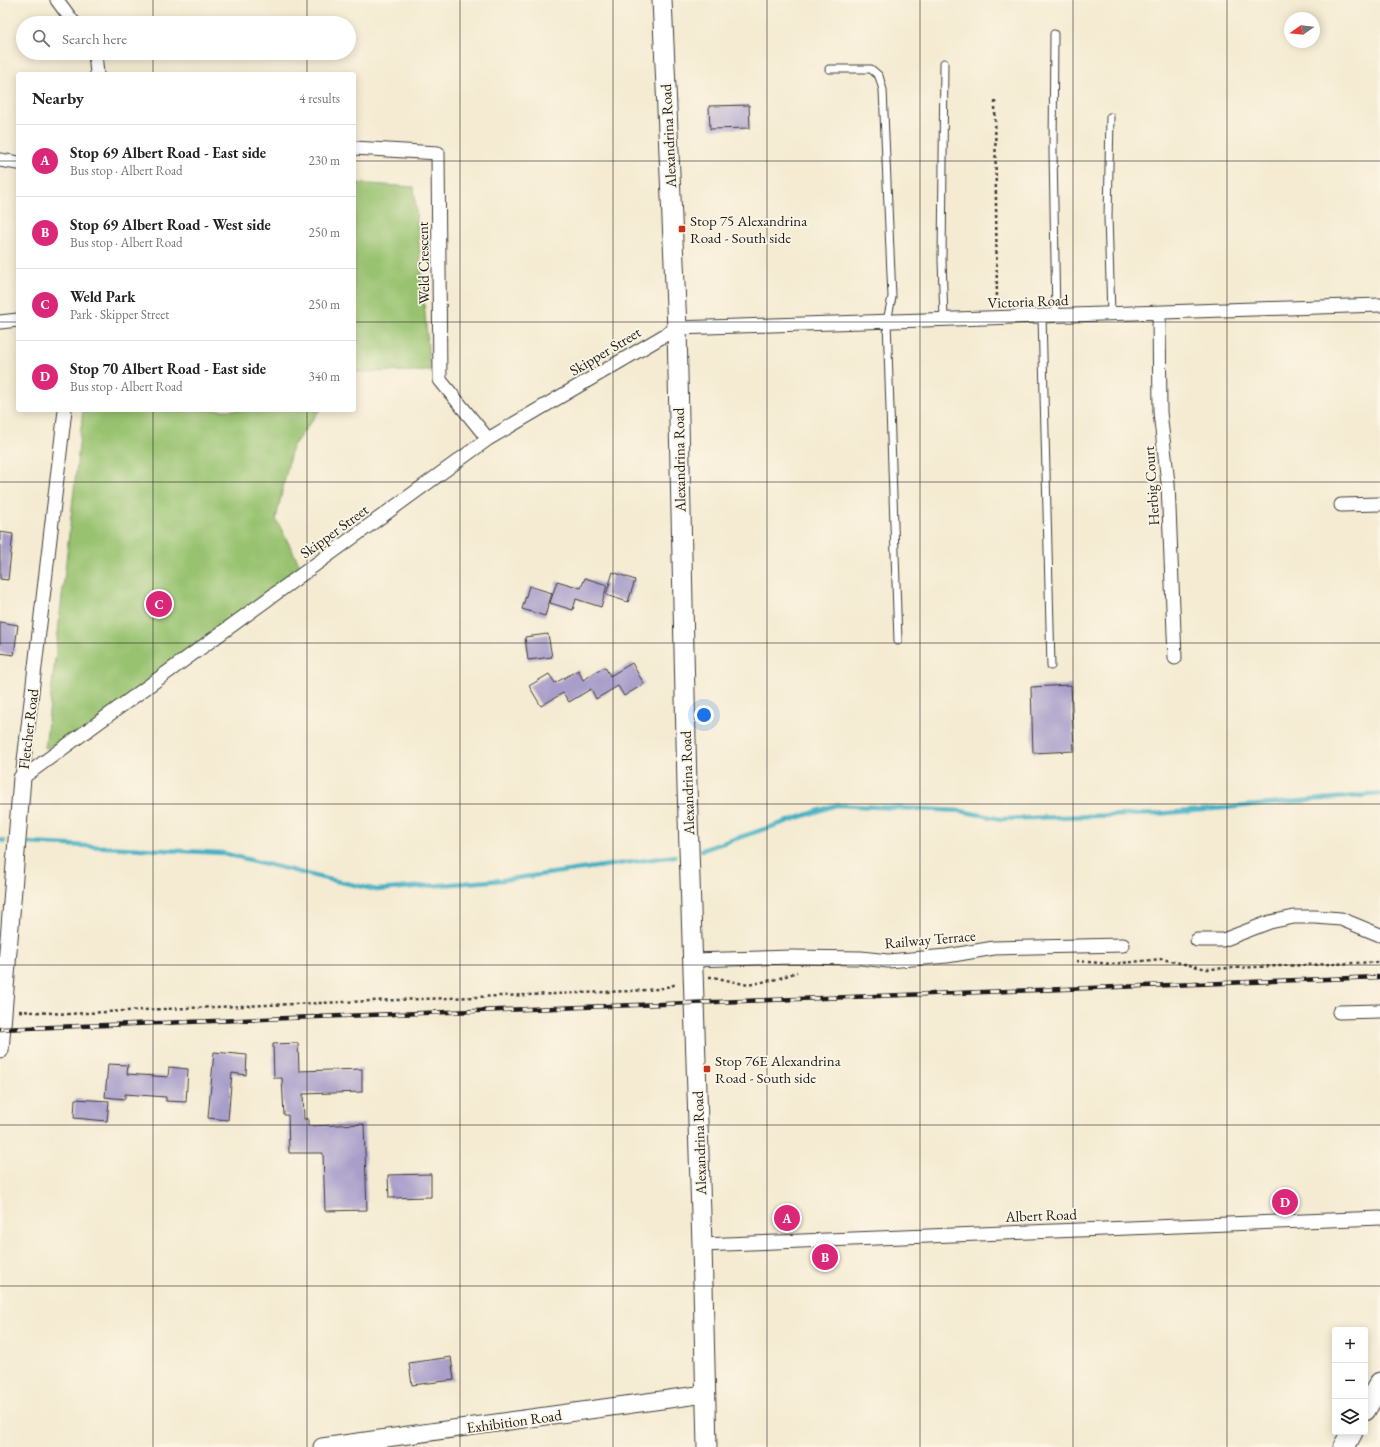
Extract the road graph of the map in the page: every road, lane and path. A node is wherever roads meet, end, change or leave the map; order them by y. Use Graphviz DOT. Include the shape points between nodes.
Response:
graph roads {
  1 [pos="57,0"];
  2 [pos="662,0"];
  3 [pos="69,16"];
  4 [pos="1054,34"];
  5 [pos="96,60"];
  6 [pos="944,63"];
  7 [pos="829,69"];
  8 [pos="97,72"];
  9 [pos="995,101"];
  10 [pos="1110,117"];
  11 [pos="356,148"];
  12 [pos="0,160"];
  13 [pos="16,163"];
  14 [pos="1380,305"];
  15 [pos="1159,313"];
  16 [pos="1111,314"];
  17 [pos="1042,316"];
  18 [pos="1056,316"];
  19 [pos="997,318"];
  20 [pos="16,320"];
  21 [pos="944,320"];
  22 [pos="887,321"];
  23 [pos="0,322"];
  24 [pos="677,328"];
  25 [pos="65,412"];
  26 [pos="488,439"];
  27 [pos="1380,504"];
  28 [pos="1341,505"];
  29 [pos="898,641"];
  30 [pos="1175,658"];
  31 [pos="1051,666"];
  32 [pos="22,778"];
  33 [pos="5,923"];
  34 [pos="1380,935"];
  35 [pos="1198,940"];
  36 [pos="1123,945"];
  37 [pos="692,960"];
  38 [pos="1074,961"];
  39 [pos="1380,962"];
  40 [pos="803,969"];
  41 [pos="693,980"];
  42 [pos="4,1010"];
  43 [pos="1380,1011"];
  44 [pos="1339,1012"];
  45 [pos="0,1050"];
  46 [pos="1380,1218"];
  47 [pos="702,1245"];
  48 [pos="1380,1383"];
  49 [pos="705,1394"];
  50 [pos="1368,1405"];
  51 [pos="1350,1435"];
  52 [pos="322,1447"];
  53 [pos="707,1447"];
  54 [pos="1344,1447"];
  1 -- 3 [label="street"];
  2 -- 24 [label="main road, Alexandrina Road"];
  4 -- 18 [label="lane"];
  5 -- 8 [label="street"];
  6 -- 21 [label="lane"];
  7 -- 22 [label="lane" via="871,70 879,76 881,82 892,297"];
  9 -- 19 [label="path"];
  10 -- 16 [label="lane" via="1108,217"];
  11 -- 26 [label="street, Weld Crescent" via="438,153 440,380"];
  12 -- 13 [label="street"];
  14 -- 15 [label="street, Victoria Road"];
  15 -- 16 [label="street, Victoria Road"];
  15 -- 30 [label="street, Herbig Court" via="1160,412 1168,483"];
  16 -- 18 [label="street, Victoria Road"];
  17 -- 18 [label="street, Victoria Road"];
  17 -- 19 [label="street, Victoria Road"];
  17 -- 31 [label="lane"];
  19 -- 21 [label="street, Victoria Road"];
  20 -- 23 [label="street"];
  21 -- 22 [label="street, Victoria Road"];
  22 -- 24 [label="street, Victoria Road"];
  22 -- 29 [label="lane"];
  24 -- 26 [label="street, Skipper Street"];
  24 -- 37 [label="main road, Alexandrina Road"];
  25 -- 32 [label="street, Fletcher Road"];
  26 -- 32 [label="street, Skipper Street"];
  27 -- 28 [label="street"];
  32 -- 33 [label="street, Fletcher Road"];
  33 -- 42 [label="street, Fletcher Road"];
  34 -- 35 [label="street" via="1341,919 1294,917 1270,922 1223,940"];
  36 -- 37 [label="street, Railway Terrace" via="994,948 947,956 888,961 792,956"];
  37 -- 41 [label="main road, Alexandrina Road"];
  38 -- 39 [label="path" via="1112,964 1162,959 1207,969"];
  40 -- 41 [label="path" via="777,979 748,985 713,977"];
  41 -- 42 [label="path" via="659,989 623,991 68,1014"];
  41 -- 47 [label="main road, Alexandrina Road"];
  42 -- 45 [label="street, Fletcher Road"];
  43 -- 44 [label="street"];
  46 -- 47 [label="street, Albert Road"];
  47 -- 49 [label="main road, Alexandrina Road"];
  48 -- 50 [label="main road"];
  49 -- 52 [label="street, Exhibition Road"];
  49 -- 53 [label="main road, Alexandrina Road"];
  51 -- 54 [label="main road"];
}
